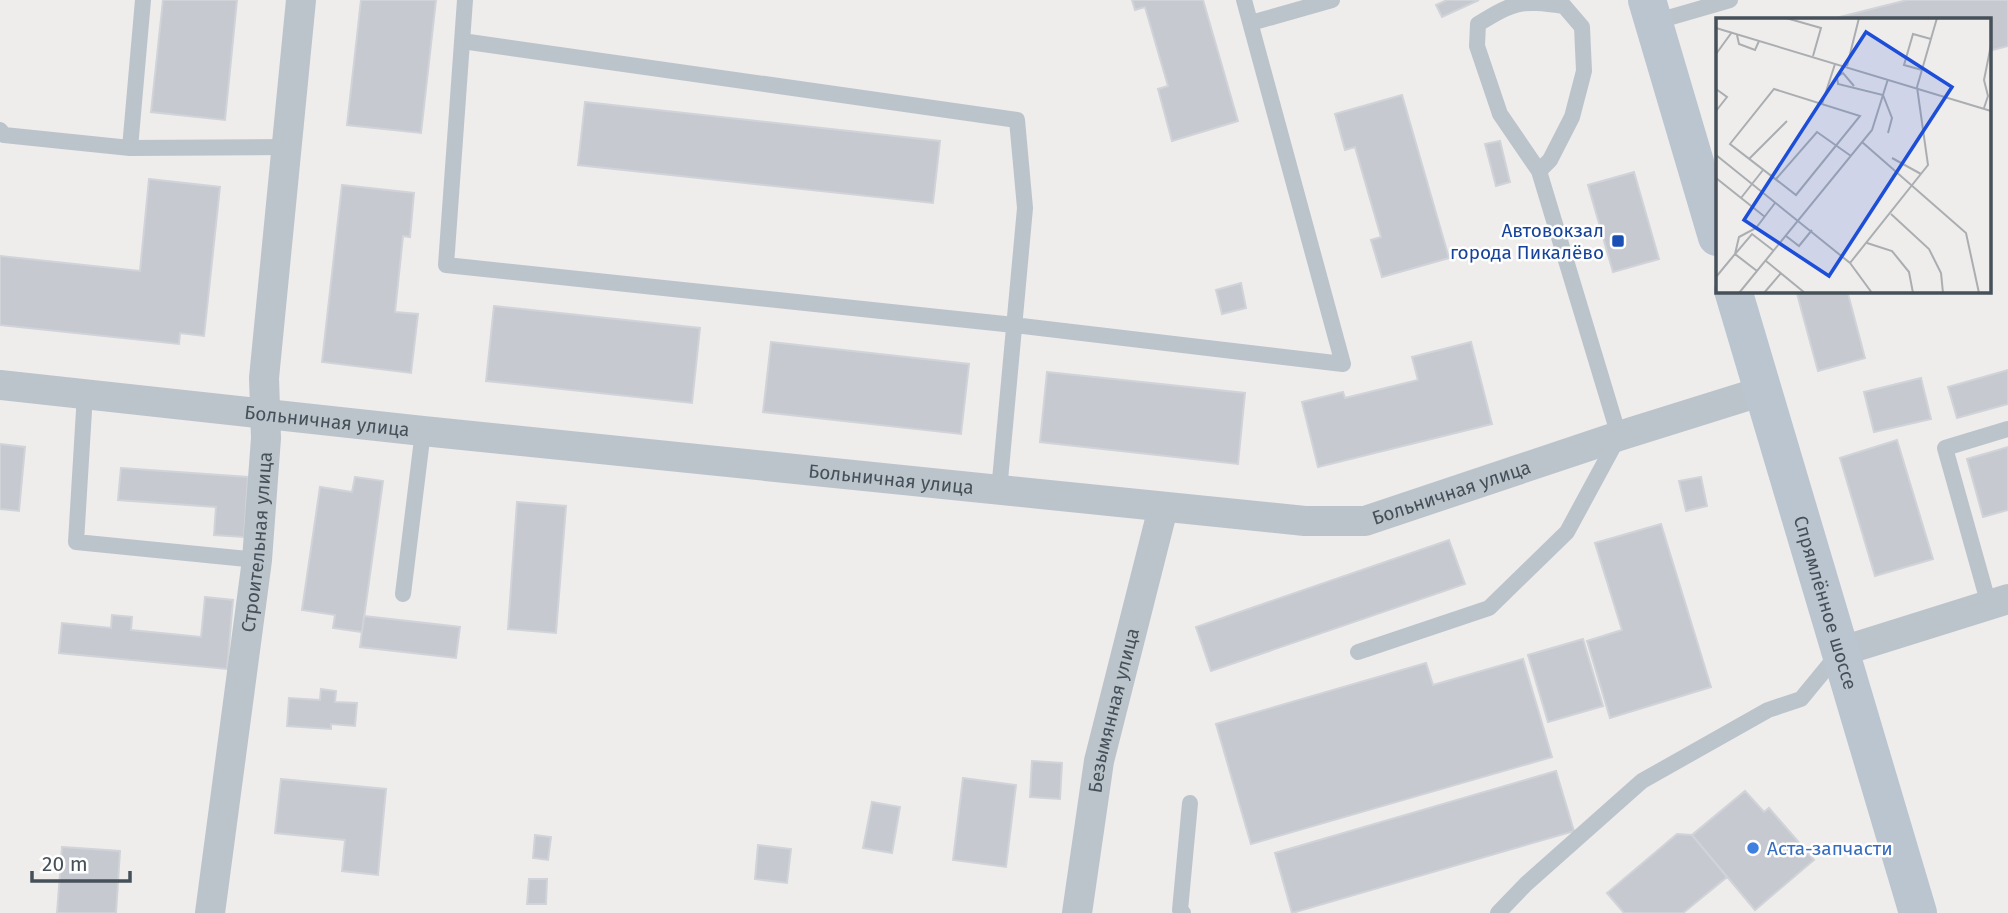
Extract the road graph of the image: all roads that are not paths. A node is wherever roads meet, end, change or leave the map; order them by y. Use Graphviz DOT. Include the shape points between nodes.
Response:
graph roads {
  1 [pos="143,0"];
  2 [pos="301,0"];
  3 [pos="465,0"];
  4 [pos="1244,0"];
  5 [pos="1332,0"];
  6 [pos="1730,0"];
  7 [pos="1651,11"];
  8 [pos="1251,23"];
  9 [pos="462,41"];
  10 [pos="0,130"];
  11 [pos="130,148"];
  12 [pos="286,148"];
  13 [pos="1539,171"];
  14 [pos="1716,234"];
  15 [pos="1734,292"];
  16 [pos="1014,326"];
  17 [pos="0,385"];
  18 [pos="1763,391"];
  19 [pos="85,394"];
  20 [pos="266,414"];
  21 [pos="2008,429"];
  22 [pos="423,431"];
  23 [pos="1619,436"];
  24 [pos="999,491"];
  25 [pos="1163,508"];
  26 [pos="257,560"];
  27 [pos="402,594"];
  28 [pos="1998,602"];
  29 [pos="1358,652"];
  30 [pos="1839,652"];
  31 [pos="1190,803"];
  32 [pos="210,913"];
  33 [pos="1077,913"];
  34 [pos="1183,913"];
  35 [pos="1498,913"];
  36 [pos="1918,913"];
  1 -- 11 [label="lane"];
  2 -- 12 [label="street, Строительная улица"];
  3 -- 9 [label="lane"];
  4 -- 8 [label="lane"];
  5 -- 8 [label="lane"];
  6 -- 7 [label="lane"];
  7 -- 14 [label="main road"];
  8 -- 16 [label="lane" via="1343,364"];
  9 -- 16 [label="lane" via="1017,120 1024,208"];
  9 -- 16 [label="lane" via="446,265"];
  10 -- 11 [label="lane" via="4,135"];
  11 -- 12 [label="lane"];
  12 -- 20 [label="street, Строительная улица" via="264,378"];
  13 -- 13 [label="lane" via="1550,160 1572,117 1584,71 1581,27 1564,6 1527,1 1478,24 1477,46 1500,114"];
  13 -- 23 [label="lane"];
  15 -- 18 [label="main road, Спрямлённое шоссе"];
  16 -- 24 [label="lane"];
  17 -- 19 [label="street, Больничная улица"];
  18 -- 23 [label="street, Больничная улица"];
  18 -- 30 [label="main road, Спрямлённое шоссе"];
  19 -- 20 [label="street, Больничная улица"];
  19 -- 26 [label="lane" via="76,542"];
  20 -- 22 [label="street, Больничная улица"];
  20 -- 26 [label="street, Строительная улица"];
  21 -- 28 [label="lane" via="1945,447"];
  22 -- 24 [label="street, Больничная улица"];
  22 -- 27 [label="lane"];
  23 -- 25 [label="street, Больничная улица" via="1365,521 1305,521"];
  23 -- 29 [label="lane" via="1567,532 1489,608"];
  24 -- 25 [label="street, Больничная улица"];
  25 -- 33 [label="street, Безымянная улица" via="1099,761"];
  26 -- 32 [label="street, Строительная улица"];
  28 -- 30 [label="street"];
  30 -- 35 [label="lane" via="1801,699 1768,710 1642,781"];
  30 -- 36 [label="main road, Спрямлённое шоссе"];
  31 -- 34 [label="lane"];
}
